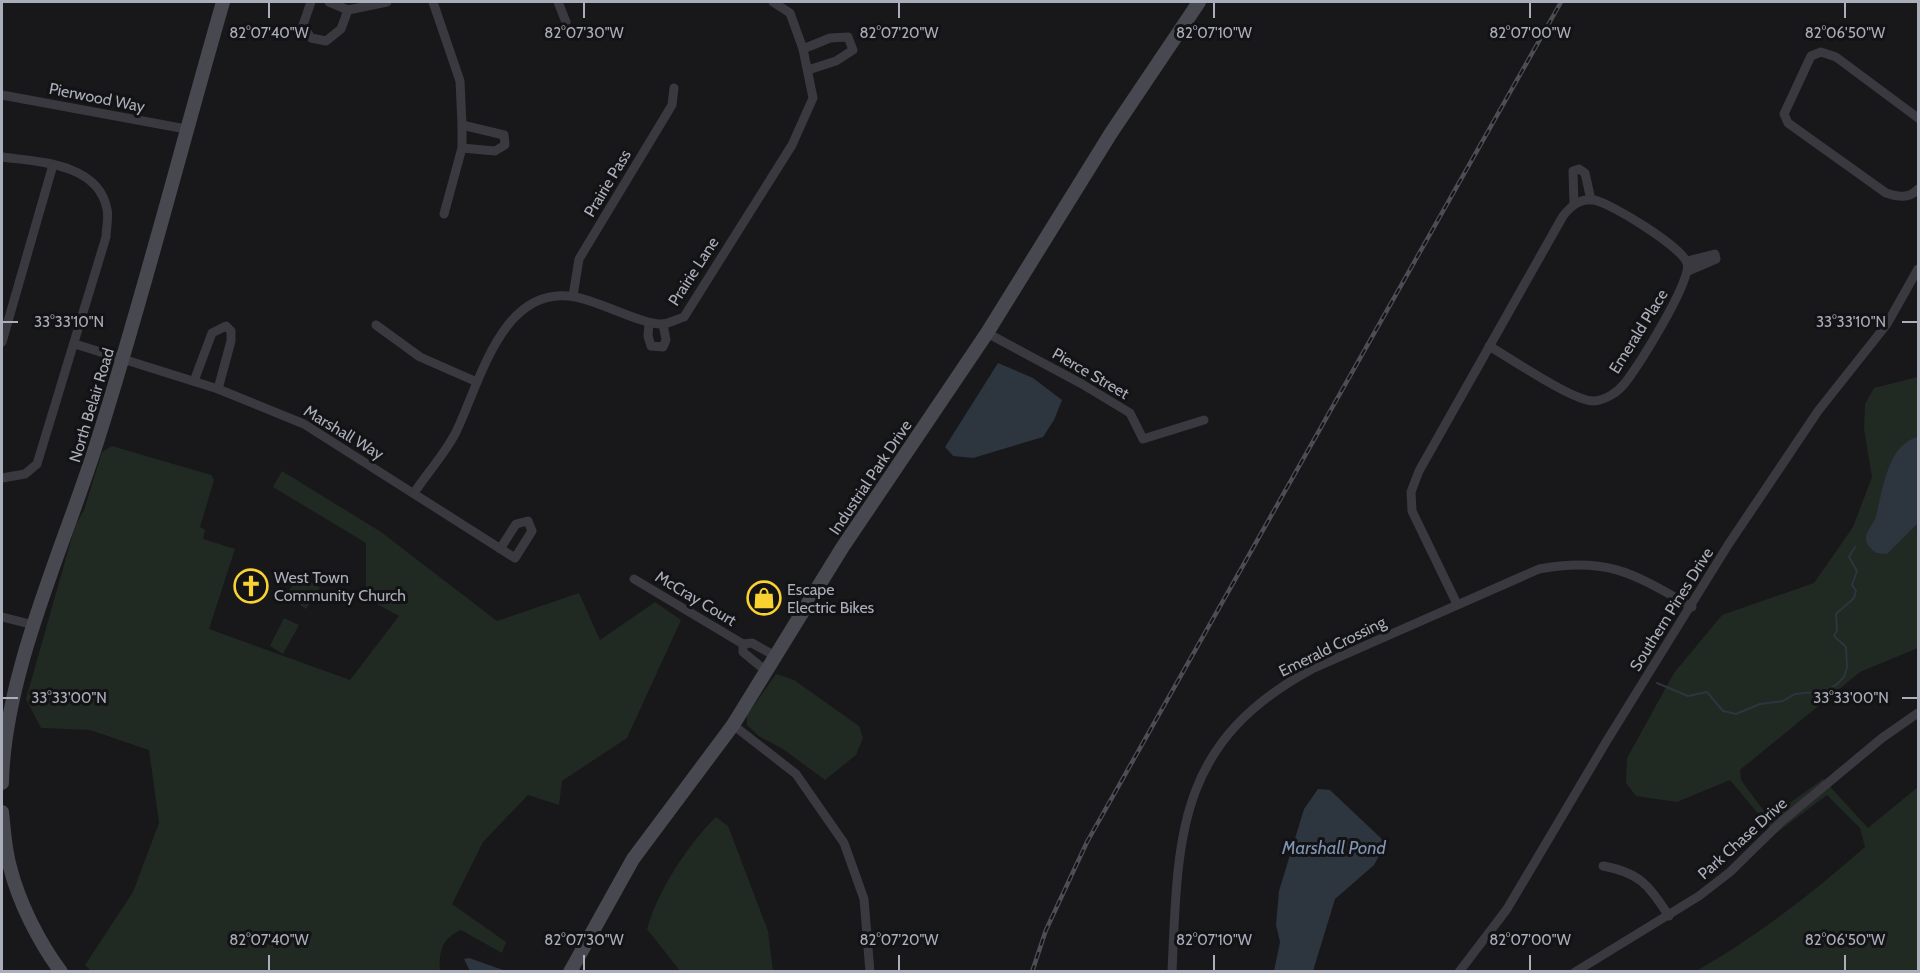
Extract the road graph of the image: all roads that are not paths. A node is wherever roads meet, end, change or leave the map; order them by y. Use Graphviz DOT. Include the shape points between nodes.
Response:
graph roads {
  1 [pos="223,2"];
  2 [pos="311,2"];
  3 [pos="329,2"];
  4 [pos="387,2"];
  5 [pos="433,2"];
  6 [pos="558,2"];
  7 [pos="773,2"];
  8 [pos="1200,2"];
  9 [pos="348,10"];
  10 [pos="566,22"];
  11 [pos="803,49"];
  12 [pos="808,70"];
  13 [pos="674,88"];
  14 [pos="2,95"];
  15 [pos="1918,118"];
  16 [pos="462,125"];
  17 [pos="186,129"];
  18 [pos="462,148"];
  19 [pos="2,157"];
  20 [pos="53,165"];
  21 [pos="1918,189"];
  22 [pos="1591,200"];
  23 [pos="1574,204"];
  24 [pos="444,214"];
  25 [pos="1918,269"];
  26 [pos="573,296"];
  27 [pos="2,300"];
  28 [pos="13,303"];
  29 [pos="649,323"];
  30 [pos="663,324"];
  31 [pos="376,325"];
  32 [pos="987,333"];
  33 [pos="2,342"];
  34 [pos="75,344"];
  35 [pos="1489,346"];
  36 [pos="123,361"];
  37 [pos="194,381"];
  38 [pos="477,382"];
  39 [pos="218,389"];
  40 [pos="1204,420"];
  41 [pos="2,478"];
  42 [pos="414,493"];
  43 [pos="500,549"];
  44 [pos="634,579"];
  45 [pos="1457,604"];
  46 [pos="1692,607"];
  47 [pos="2,617"];
  48 [pos="34,625"];
  49 [pos="743,644"];
  50 [pos="775,657"];
  51 [pos="766,671"];
  52 [pos="1918,713"];
  53 [pos="733,725"];
  54 [pos="2,783"];
  55 [pos="2,812"];
  56 [pos="1603,866"];
  57 [pos="6,869"];
  58 [pos="1669,916"];
  59 [pos="62,972"];
  60 [pos="570,972"];
  61 [pos="870,972"];
  62 [pos="1172,972"];
  63 [pos="1459,972"];
  64 [pos="1575,972"];
  1 -- 17 [label="street, North Belair Road"];
  2 -- 9 [label="street" via="303,25 311,38 326,41 341,28"];
  3 -- 9 [label="street"];
  4 -- 9 [label="street"];
  5 -- 16 [label="street" via="460,81"];
  6 -- 10 [label="street"];
  7 -- 11 [label="street, Prairie Lane" via="790,13"];
  8 -- 32 [label="street, Industrial Park Drive" via="1111,133"];
  11 -- 12 [label="street, Prairie Lane"];
  11 -- 12 [label="street" via="830,38 848,37 853,50 836,61"];
  12 -- 30 [label="street, Prairie Lane" via="813,98 792,145 684,317"];
  13 -- 26 [label="street, Prairie Pass" via="672,105 579,259"];
  14 -- 17 [label="street, Pierwood Way"];
  15 -- 21 [label="street" via="1836,57 1821,52 1811,56 1784,114 1788,123 1886,193 1901,198"];
  16 -- 18 [label="street"];
  16 -- 18 [label="street" via="504,135 505,145 495,151"];
  17 -- 36 [label="street, North Belair Road"];
  18 -- 24 [label="street"];
  19 -- 20 [label="street"];
  20 -- 28 [label="street"];
  20 -- 34 [label="street" via="84,175 101,191 108,210 106,237"];
  22 -- 23 [label="street"];
  22 -- 23 [label="street" via="1585,173 1573,171"];
  22 -- 35 [label="street, Emerald Place" via="1636,222 1673,248 1688,266 1677,300 1624,384 1611,396 1594,401 1576,396"];
  23 -- 35 [label="street" via="1563,216"];
  25 -- 46 [label="street, Southern Pines Drive" via="1887,324 1818,411 1728,545"];
  26 -- 29 [label="street, Prairie Lane"];
  26 -- 38 [label="street, Prairie Lane" via="537,299 501,332"];
  27 -- 28 [label="street"];
  28 -- 33 [label="street"];
  29 -- 30 [label="street, Prairie Lane"];
  29 -- 30 [label="street" via="651,346 663,347"];
  31 -- 38 [label="street" via="420,357"];
  32 -- 40 [label="street, Pierce Street" via="1130,413 1143,439"];
  32 -- 50 [label="street, Industrial Park Drive" via="842,548"];
  34 -- 36 [label="street, Marshall Way"];
  34 -- 41 [label="street" via="38,464 25,474"];
  35 -- 45 [label="street" via="1411,492 1412,511"];
  36 -- 37 [label="street, Marshall Way"];
  36 -- 48 [label="street, North Belair Road"];
  37 -- 39 [label="street, Marshall Way"];
  37 -- 39 [label="street" via="212,333 226,326 231,331 231,341"];
  38 -- 42 [label="street, Prairie Lane" via="455,434"];
  39 -- 42 [label="street, Marshall Way" via="304,424"];
  42 -- 43 [label="street, Marshall Way"];
  44 -- 49 [label="street, McCray Court"];
  45 -- 46 [label="street, Emerald Crossing" via="1539,569 1572,563 1637,576"];
  45 -- 62 [label="street, Emerald Crossing" via="1284,685 1254,706 1228,732 1203,773 1186,816 1177,866"];
  46 -- 63 [label="street, Southern Pines Drive" via="1507,909"];
  47 -- 48 [label="street"];
  48 -- 54 [label="street, North Belair Road" via="2,757"];
  49 -- 50 [label="street, McCray Court" via="752,643"];
  49 -- 51 [label="street, McCray Court" via="743,652"];
  50 -- 51 [label="street, Industrial Park Drive"];
  51 -- 53 [label="street, Industrial Park Drive"];
  52 -- 58 [label="street, Park Chase Drive" via="1781,822 1730,872"];
  53 -- 60 [label="street, Industrial Park Drive" via="633,859"];
  53 -- 61 [label="street" via="796,774 844,843 864,899"];
  55 -- 57 [label="street"];
  56 -- 58 [label="street" via="1626,870 1650,887"];
  57 -- 59 [label="street"];
  58 -- 64 [label="street, Park Chase Drive"];
}
